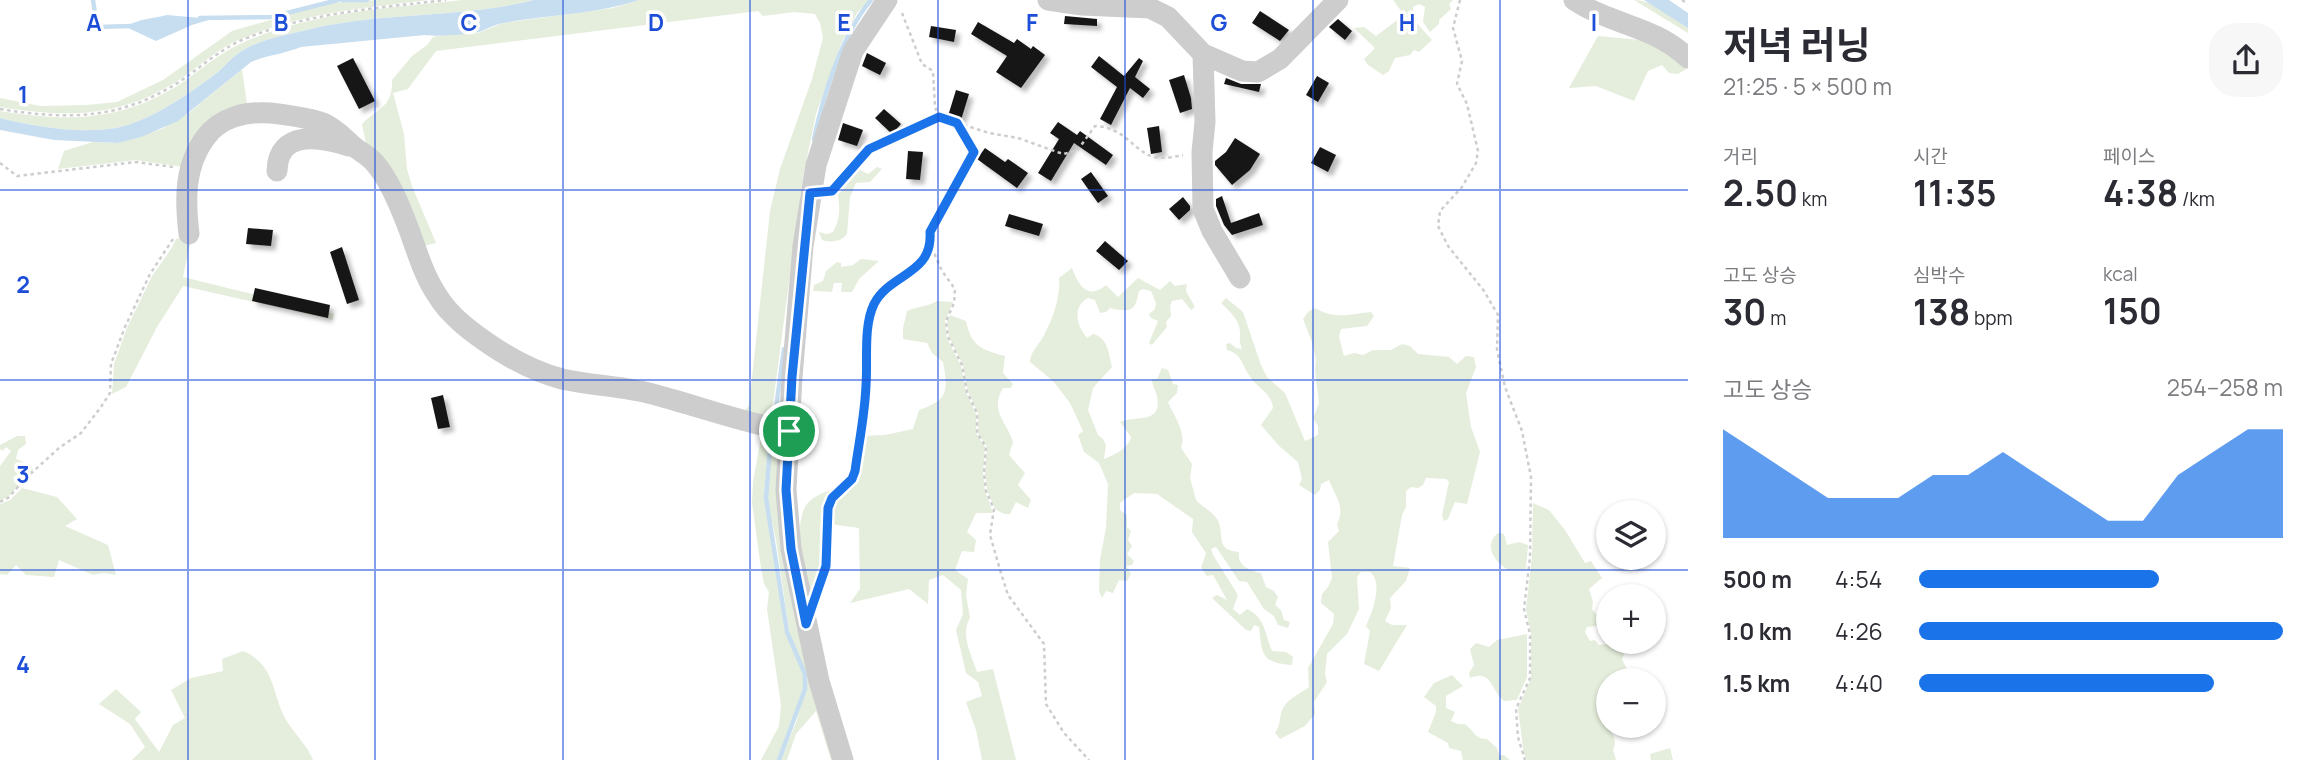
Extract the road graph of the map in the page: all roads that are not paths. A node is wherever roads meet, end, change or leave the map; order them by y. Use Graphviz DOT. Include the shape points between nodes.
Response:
graph roads {
  1 [pos="1048,0"];
  2 [pos="1338,0"];
  3 [pos="1574,0"];
  4 [pos="894,5"];
  5 [pos="1203,54"];
  6 [pos="1688,58"];
  7 [pos="355,148"];
  8 [pos="277,171"];
  9 [pos="189,234"];
  10 [pos="1240,278"];
  11 [pos="779,430"];
  12 [pos="843,760"];
  1 -- 5 [label="street" via="1150,8 1168,17"];
  2 -- 5 [label="street" via="1264,70 1242,71"];
  3 -- 6 [label="street" via="1657,35"];
  4 -- 11 [label="street" via="853,51 820,153 810,193 792,377"];
  5 -- 10 [label="street" via="1203,209"];
  7 -- 8 [label="street" via="316,138 298,139 281,154"];
  7 -- 9 [label="street" via="323,123 295,116 259,112 218,124 196,152 189,174 184,199"];
  7 -- 11 [label="street" via="374,162 390,186 438,297 497,349 561,379 653,394"];
  11 -- 12 [label="street" via="791,549 819,681"];
}
